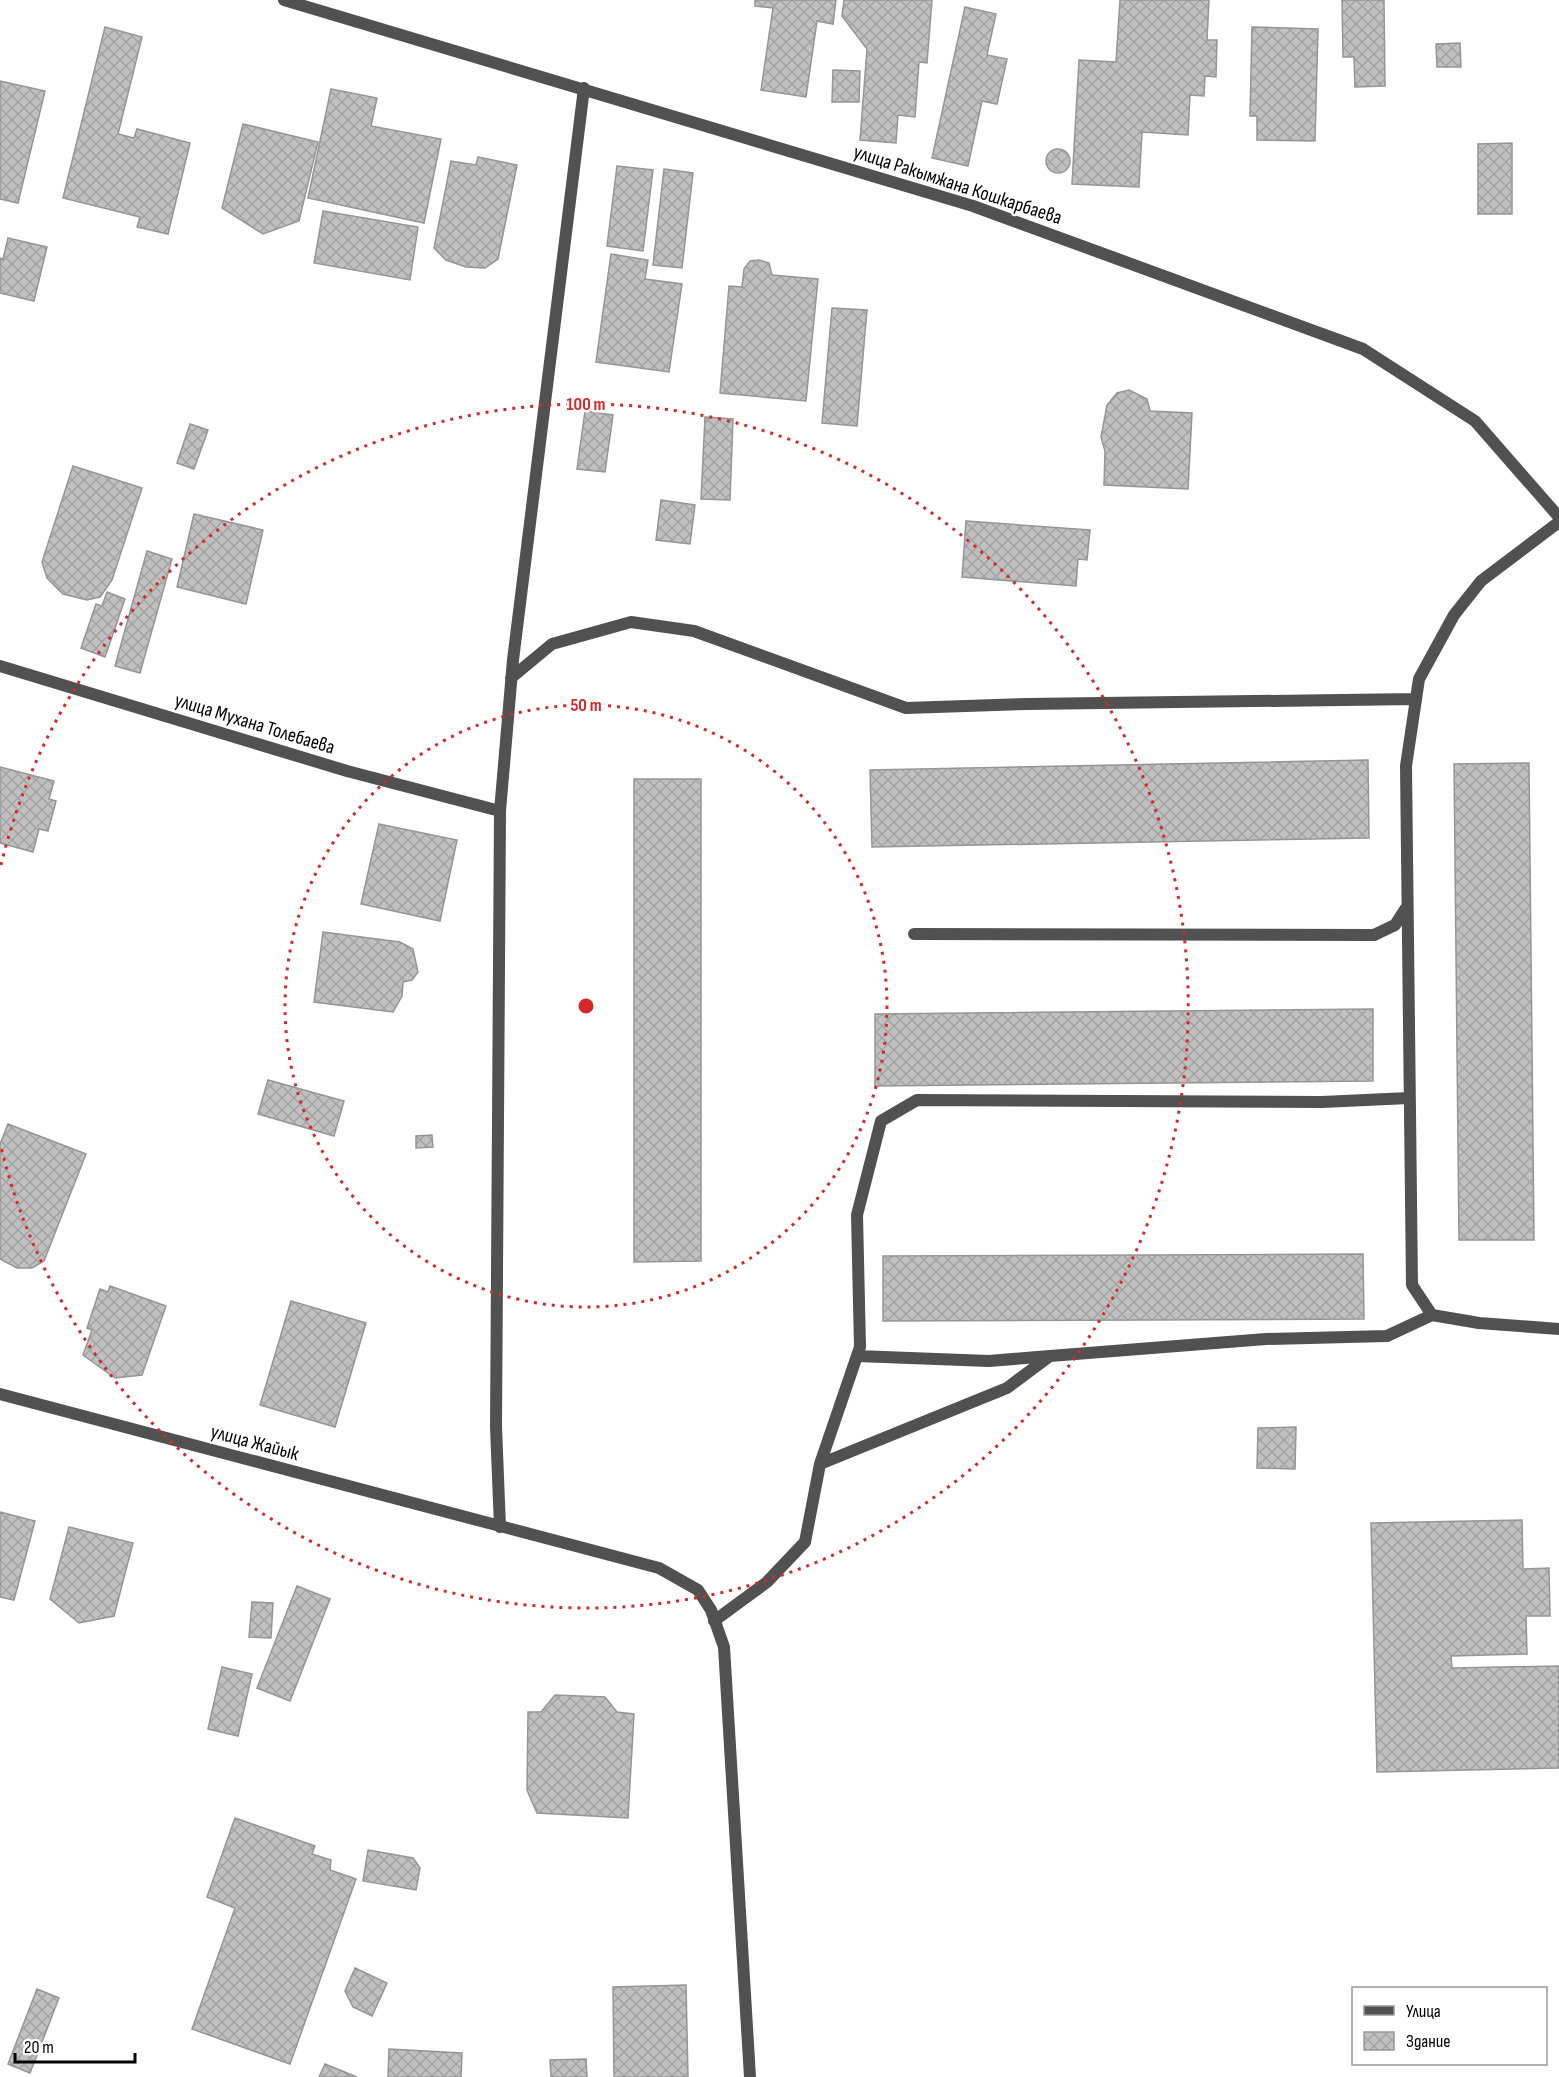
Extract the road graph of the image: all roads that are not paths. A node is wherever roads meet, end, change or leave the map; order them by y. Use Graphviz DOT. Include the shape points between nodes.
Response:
graph roads {
  1 [pos="284,0"];
  2 [pos="584,88"];
  3 [pos="1559,517"];
  4 [pos="1559,522"];
  5 [pos="0,666"];
  6 [pos="511,678"];
  7 [pos="1416,699"];
  8 [pos="500,811"];
  9 [pos="1406,907"];
  10 [pos="914,934"];
  11 [pos="1409,1098"];
  12 [pos="1432,1315"];
  13 [pos="1559,1329"];
  14 [pos="857,1356"];
  15 [pos="1050,1356"];
  16 [pos="0,1395"];
  17 [pos="820,1464"];
  18 [pos="500,1527"];
  19 [pos="714,1621"];
  20 [pos="750,2077"];
  1 -- 2 [label="street, улица Ракымжана Кошкарбаева"];
  2 -- 3 [label="street, улица Ракымжана Кошкарбаева" via="973,206 1363,349 1475,421"];
  2 -- 6 [label="street"];
  4 -- 7 [label="street" via="1481,581 1454,615 1419,679"];
  5 -- 8 [label="street, улица Мухана Толебаева" via="347,771"];
  6 -- 7 [label="street" via="552,644 631,622 694,631 906,708"];
  6 -- 8 [label="street"];
  7 -- 9 [label="street" via="1406,766"];
  8 -- 18 [label="street" via="496,1427"];
  9 -- 10 [label="street" via="1395,925 1374,935"];
  9 -- 11 [label="street"];
  11 -- 12 [label="street" via="1412,1285"];
  11 -- 14 [label="street" via="1322,1102 917,1100 881,1121 857,1215"];
  12 -- 13 [label="street"];
  12 -- 15 [label="street" via="1387,1336 1266,1339"];
  14 -- 15 [label="street" via="989,1360"];
  14 -- 17 [label="street"];
  15 -- 17 [label="street" via="1007,1388"];
  16 -- 18 [label="street, улица Жайык"];
  17 -- 19 [label="street" via="805,1542 767,1582"];
  18 -- 19 [label="street, улица Жайык" via="659,1568 698,1590"];
  19 -- 20 [label="street, улица Жайык" via="724,1647"];
}
